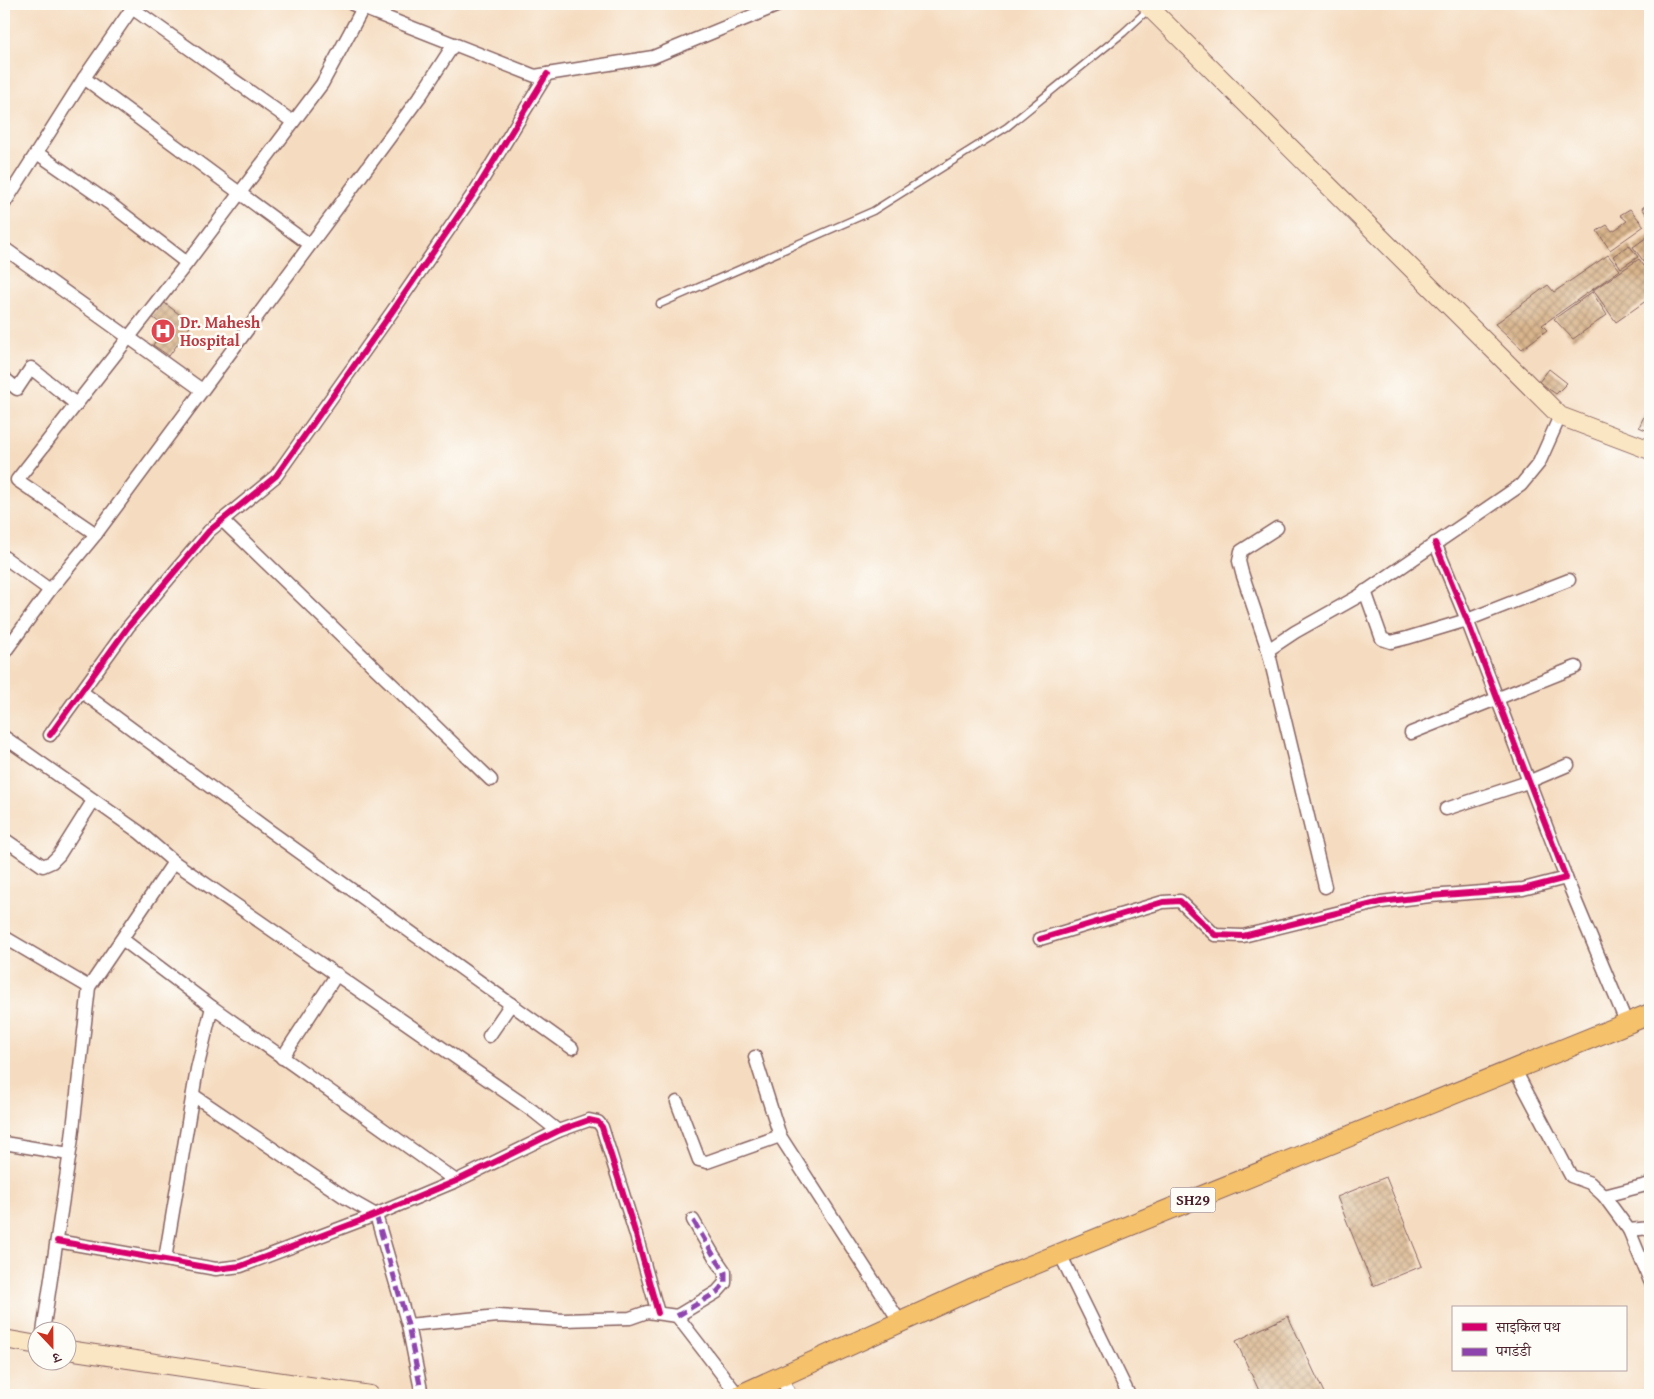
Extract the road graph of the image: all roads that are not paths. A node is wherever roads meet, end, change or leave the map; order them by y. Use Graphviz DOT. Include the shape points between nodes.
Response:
graph roads {
  1 [pos="781,4"];
  2 [pos="1150,5"];
  3 [pos="133,6"];
  4 [pos="358,6"];
  5 [pos="454,44"];
  6 [pos="547,74"];
  7 [pos="84,78"];
  8 [pos="293,122"];
  9 [pos="37,152"];
  10 [pos="240,193"];
  11 [pos="4,204"];
  12 [pos="310,245"];
  13 [pos="4,248"];
  14 [pos="187,263"];
  15 [pos="660,304"];
  16 [pos="129,337"];
  17 [pos="4,378"];
  18 [pos="202,390"];
  19 [pos="76,404"];
  20 [pos="1560,416"];
  21 [pos="1650,450"];
  22 [pos="222,520"];
  23 [pos="1277,528"];
  24 [pos="96,534"];
  25 [pos="1435,543"];
  26 [pos="4,557"];
  27 [pos="1569,580"];
  28 [pos="50,590"];
  29 [pos="1364,591"];
  30 [pos="1466,620"];
  31 [pos="1268,650"];
  32 [pos="4,653"];
  33 [pos="1576,667"];
  34 [pos="82,692"];
  35 [pos="1496,698"];
  36 [pos="1411,733"];
  37 [pos="50,735"];
  38 [pos="4,737"];
  39 [pos="1568,766"];
  40 [pos="491,780"];
  41 [pos="1528,782"];
  42 [pos="93,801"];
  43 [pos="1446,809"];
  44 [pos="4,839"];
  45 [pos="174,862"];
  46 [pos="1566,878"];
  47 [pos="1325,887"];
  48 [pos="122,939"];
  49 [pos="1040,939"];
  50 [pos="4,942"];
  51 [pos="337,974"];
  52 [pos="89,987"];
  53 [pos="511,1004"];
  54 [pos="212,1007"];
  55 [pos="1650,1014"];
  56 [pos="1627,1024"];
  57 [pos="489,1036"];
  58 [pos="572,1048"];
  59 [pos="755,1057"];
  60 [pos="282,1058"];
  61 [pos="1515,1070"];
  62 [pos="193,1095"];
  63 [pos="677,1102"];
  64 [pos="558,1131"];
  65 [pos="780,1136"];
  66 [pos="4,1143"];
  67 [pos="70,1154"];
  68 [pos="456,1181"];
  69 [pos="1650,1184"];
  70 [pos="1604,1196"];
  71 [pos="376,1215"];
  72 [pos="693,1220"];
  73 [pos="1650,1228"];
  74 [pos="1629,1230"];
  75 [pos="57,1241"];
  76 [pos="1060,1254"];
  77 [pos="165,1259"];
  78 [pos="1650,1282"];
  79 [pos="658,1313"];
  80 [pos="677,1316"];
  81 [pos="45,1322"];
  82 [pos="900,1322"];
  83 [pos="408,1325"];
  84 [pos="4,1339"];
  85 [pos="28,1343"];
  86 [pos="78,1351"];
  87 [pos="781,1376"];
  88 [pos="370,1395"];
  89 [pos="422,1395"];
  90 [pos="739,1395"];
  91 [pos="790,1395"];
  92 [pos="1129,1395"];
  1 -- 6 [label="street" via="653,57"];
  2 -- 15 [label="lane" via="1122,33 1007,127 873,211"];
  2 -- 20 [label="street"];
  3 -- 7 [label="street"];
  3 -- 8 [label="street"];
  4 -- 5 [label="street"];
  4 -- 8 [label="street" via="322,84"];
  5 -- 6 [label="street" via="535,76"];
  5 -- 12 [label="street" via="421,95"];
  6 -- 22 [label="street" via="476,190 276,476"];
  7 -- 9 [label="street"];
  7 -- 10 [label="street"];
  8 -- 10 [label="street"];
  9 -- 11 [label="street"];
  9 -- 14 [label="street"];
  10 -- 12 [label="street"];
  10 -- 14 [label="street"];
  12 -- 18 [label="street"];
  13 -- 16 [label="street"];
  14 -- 16 [label="street"];
  16 -- 18 [label="street"];
  16 -- 19 [label="street"];
  17 -- 19 [label="street" via="17,389 31,368"];
  18 -- 24 [label="street"];
  19 -- 24 [label="street" via="17,480"];
  20 -- 21 [label="street"];
  20 -- 25 [label="street" via="1539,463 1521,485"];
  22 -- 34 [label="street" via="209,531 128,627"];
  22 -- 40 [label="street"];
  23 -- 31 [label="street" via="1241,551 1239,561"];
  24 -- 28 [label="street"];
  25 -- 29 [label="street"];
  25 -- 30 [label="street"];
  26 -- 28 [label="street"];
  27 -- 30 [label="street"];
  28 -- 32 [label="street"];
  29 -- 30 [label="street" via="1382,639 1391,642"];
  29 -- 31 [label="street"];
  30 -- 35 [label="street"];
  31 -- 47 [label="street"];
  33 -- 35 [label="street"];
  34 -- 37 [label="street"];
  34 -- 53 [label="street"];
  35 -- 36 [label="street"];
  35 -- 41 [label="street"];
  38 -- 42 [label="street"];
  39 -- 41 [label="street"];
  41 -- 43 [label="street"];
  41 -- 46 [label="street"];
  42 -- 44 [label="street" via="59,855 43,866"];
  42 -- 45 [label="street" via="139,832"];
  45 -- 48 [label="street"];
  45 -- 51 [label="street"];
  46 -- 49 [label="street" via="1523,889 1381,902 1243,936 1215,935 1180,901 1163,902"];
  46 -- 56 [label="street"];
  48 -- 52 [label="street"];
  48 -- 54 [label="street"];
  50 -- 52 [label="street"];
  51 -- 60 [label="street"];
  51 -- 64 [label="street"];
  52 -- 67 [label="street"];
  53 -- 57 [label="street"];
  53 -- 58 [label="street"];
  54 -- 60 [label="street"];
  54 -- 62 [label="street"];
  55 -- 56 [label="main road, SH29"];
  56 -- 61 [label="main road, SH29"];
  59 -- 65 [label="street"];
  60 -- 68 [label="street"];
  61 -- 70 [label="street" via="1571,1176 1590,1183"];
  61 -- 76 [label="main road, SH29"];
  62 -- 71 [label="street"];
  62 -- 77 [label="street"];
  63 -- 65 [label="street" via="699,1160 708,1162"];
  64 -- 68 [label="street"];
  64 -- 79 [label="street" via="589,1120 598,1122 602,1127"];
  65 -- 82 [label="street"];
  66 -- 67 [label="street"];
  67 -- 75 [label="street"];
  68 -- 71 [label="street"];
  69 -- 70 [label="street"];
  70 -- 74 [label="street"];
  71 -- 77 [label="street" via="241,1266 216,1268"];
  71 -- 83 [label="street"];
  72 -- 80 [label="street" via="726,1272 725,1283 717,1292"];
  73 -- 74 [label="street"];
  74 -- 78 [label="street"];
  75 -- 77 [label="street"];
  75 -- 81 [label="street"];
  76 -- 82 [label="main road, SH29"];
  76 -- 92 [label="street"];
  79 -- 80 [label="street"];
  79 -- 83 [label="street" via="647,1312 630,1318 564,1320 498,1316"];
  80 -- 90 [label="street"];
  82 -- 87 [label="main road, SH29"];
  83 -- 89 [label="street"];
  84 -- 85 [label="street"];
  86 -- 88 [label="street"];
  87 -- 90 [label="main road, SH29"];
  87 -- 91 [label="street"];
}
